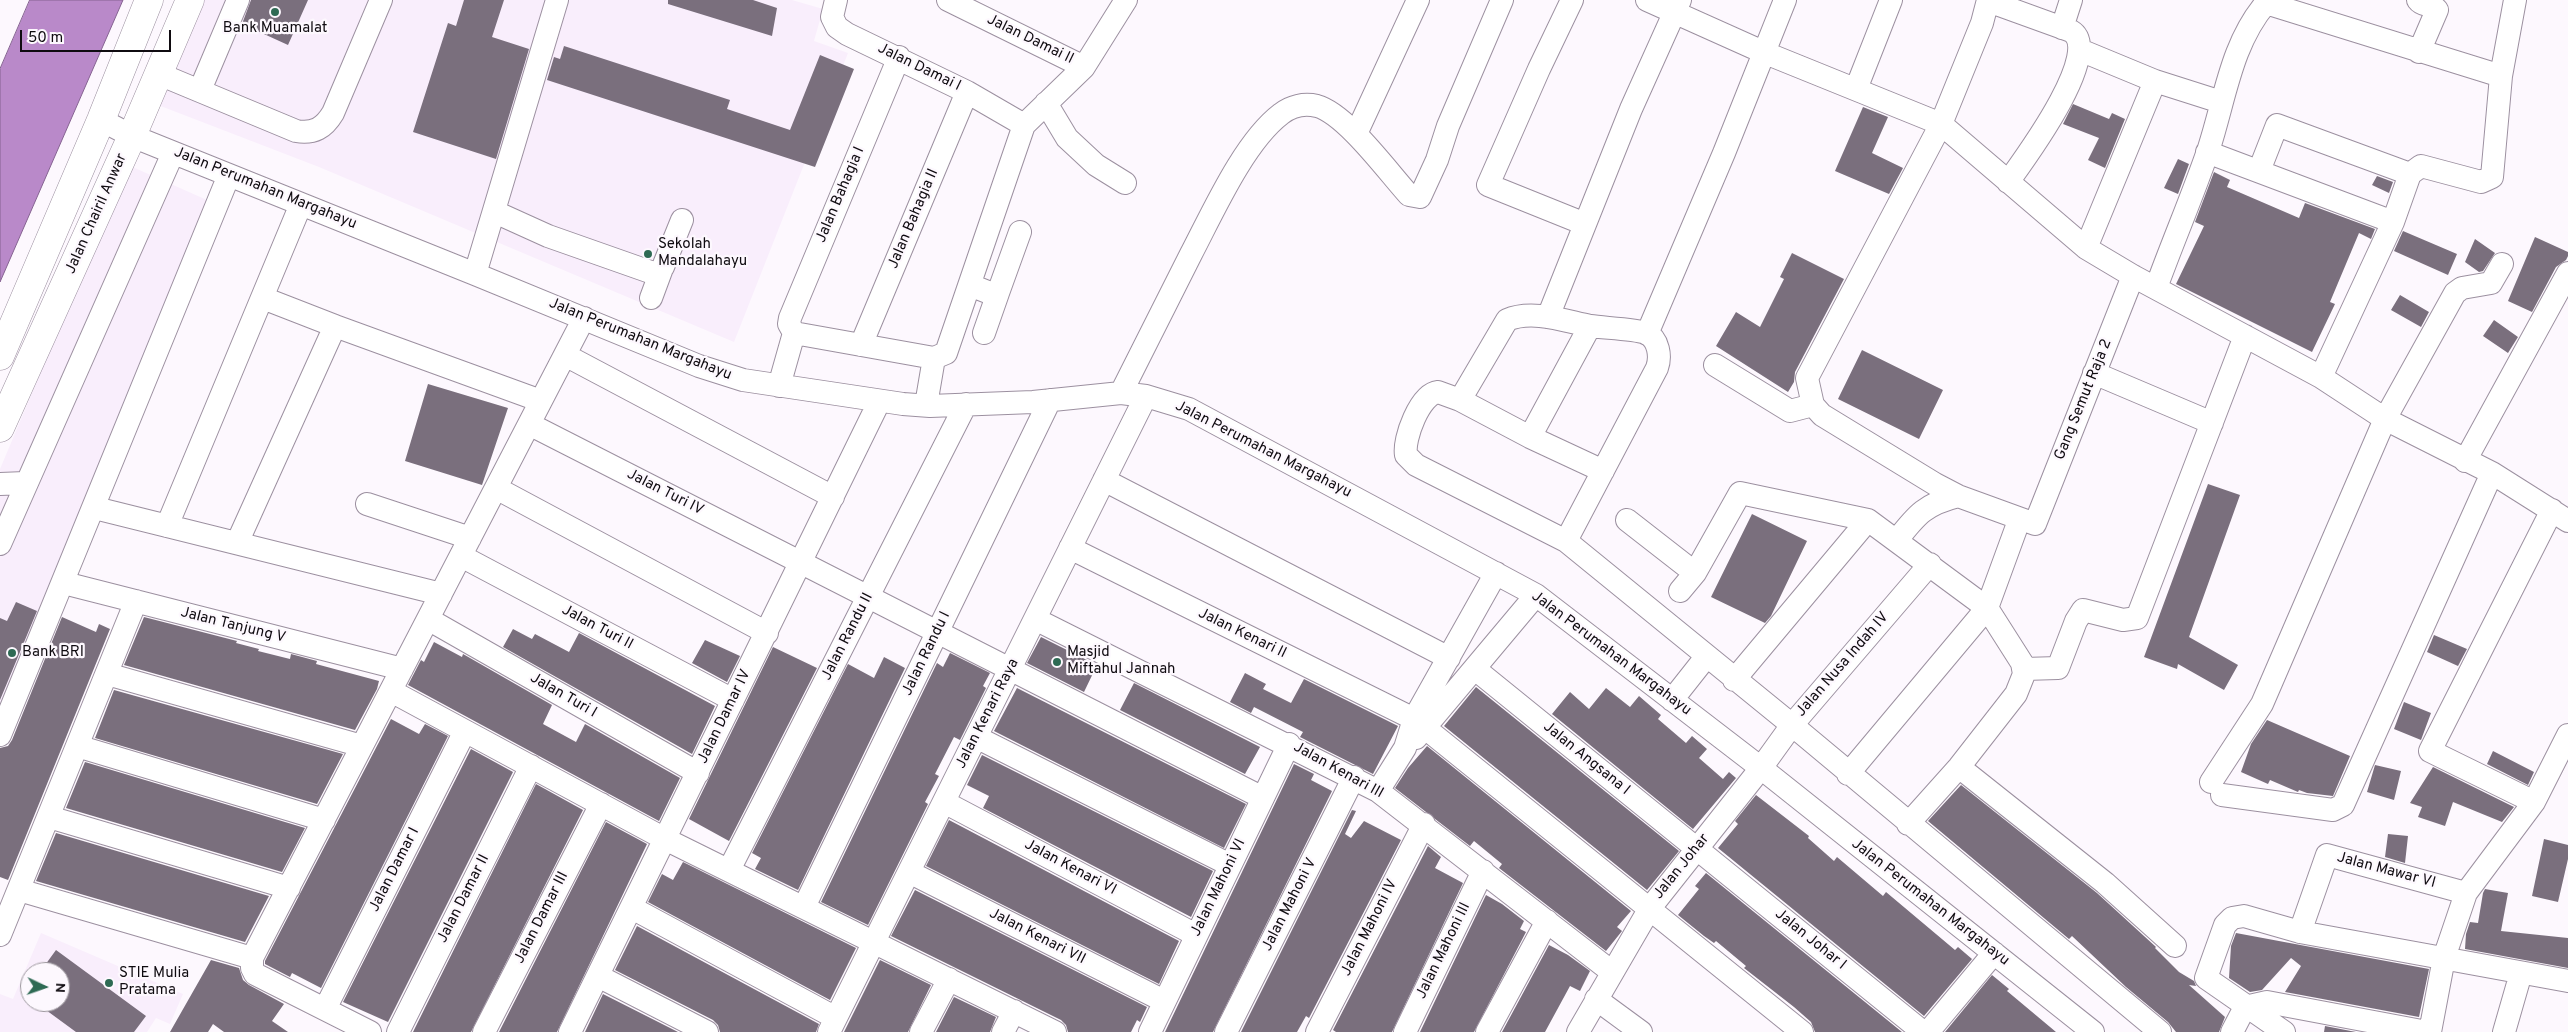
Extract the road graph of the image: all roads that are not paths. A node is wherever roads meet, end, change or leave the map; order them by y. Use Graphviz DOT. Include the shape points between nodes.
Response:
graph roads {
  1 [pos="149,0"];
  2 [pos="190,0"];
  3 [pos="238,0"];
  4 [pos="381,0"];
  5 [pos="557,0"];
  6 [pos="836,0"];
  7 [pos="948,0"];
  8 [pos="1418,0"];
  9 [pos="1502,0"];
  10 [pos="1572,0"];
  11 [pos="1646,0"];
  12 [pos="1785,0"];
  13 [pos="1890,0"];
  14 [pos="2071,0"];
  15 [pos="2418,0"];
  16 [pos="2515,0"];
  17 [pos="1988,1"];
  18 [pos="1120,2"];
  19 [pos="2264,2"];
  20 [pos="1677,6"];
  21 [pos="2062,28"];
  22 [pos="2080,50"];
  23 [pos="1763,52"];
  24 [pos="2419,52"];
  25 [pos="899,57"];
  26 [pos="1084,67"];
  27 [pos="160,74"];
  28 [pos="2501,76"];
  29 [pos="2155,80"];
  30 [pos="1856,89"];
  31 [pos="200,90"];
  32 [pos="967,92"];
  33 [pos="2222,102"];
  34 [pos="1046,103"];
  35 [pos="101,120"];
  36 [pos="1941,124"];
  37 [pos="1024,126"];
  38 [pos="1356,134"];
  39 [pos="132,136"];
  40 [pos="173,152"];
  41 [pos="2208,152"];
  42 [pos="2259,171"];
  43 [pos="2410,174"];
  44 [pos="229,175"];
  45 [pos="2008,182"];
  46 [pos="1125,183"];
  47 [pos="301,204"];
  48 [pos="495,212"];
  49 [pos="682,220"];
  50 [pos="2393,222"];
  51 [pos="1585,224"];
  52 [pos="1020,232"];
  53 [pos="2086,248"];
  54 [pos="2502,264"];
  55 [pos="661,271"];
  56 [pos="2568,273"];
  57 [pos="475,274"];
  58 [pos="2133,276"];
  59 [pos="970,285"];
  60 [pos="2156,288"];
  61 [pos="998,292"];
  62 [pos="263,298"];
  63 [pos="651,298"];
  64 [pos="1548,317"];
  65 [pos="584,318"];
  66 [pos="335,326"];
  67 [pos="1590,326"];
  68 [pos="984,333"];
  69 [pos="794,334"];
  70 [pos="1647,334"];
  71 [pos="2245,336"];
  72 [pos="861,345"];
  73 [pos="564,355"];
  74 [pos="0,356"];
  75 [pos="934,358"];
  76 [pos="1715,365"];
  77 [pos="2094,373"];
  78 [pos="2320,377"];
  79 [pos="780,386"];
  80 [pos="1121,393"];
  81 [pos="1146,396"];
  82 [pos="1050,400"];
  83 [pos="1460,400"];
  84 [pos="541,401"];
  85 [pos="879,402"];
  86 [pos="966,404"];
  87 [pos="926,405"];
  88 [pos="1813,405"];
  89 [pos="2385,419"];
  90 [pos="529,424"];
  91 [pos="2212,424"];
  92 [pos="0,428"];
  93 [pos="1530,437"];
  94 [pos="2465,461"];
  95 [pos="1603,471"];
  96 [pos="2492,473"];
  97 [pos="1104,480"];
  98 [pos="25,483"];
  99 [pos="0,484"];
  100 [pos="496,488"];
  101 [pos="1958,496"];
  102 [pos="833,497"];
  103 [pos="367,504"];
  104 [pos="94,508"];
  105 [pos="2563,515"];
  106 [pos="1627,520"];
  107 [pos="1868,520"];
  108 [pos="2026,525"];
  109 [pos="167,526"];
  110 [pos="1896,540"];
  111 [pos="1566,541"];
  112 [pos="237,543"];
  113 [pos="0,544"];
  114 [pos="465,547"];
  115 [pos="1070,548"];
  116 [pos="801,563"];
  117 [pos="1930,564"];
  118 [pos="1496,573"];
  119 [pos="1695,573"];
  120 [pos="64,583"];
  121 [pos="1680,591"];
  122 [pos="441,594"];
  123 [pos="1536,595"];
  124 [pos="868,597"];
  125 [pos="136,602"];
  126 [pos="1987,608"];
  127 [pos="428,619"];
  128 [pos="1035,619"];
  129 [pos="938,632"];
  130 [pos="766,633"];
  131 [pos="1449,658"];
  132 [pos="1698,668"];
  133 [pos="402,669"];
  134 [pos="1010,669"];
  135 [pos="1475,669"];
  136 [pos="2024,669"];
  137 [pos="107,674"];
  138 [pos="1734,680"];
  139 [pos="391,691"];
  140 [pos="733,700"];
  141 [pos="1672,700"];
  142 [pos="1421,723"];
  143 [pos="465,731"];
  144 [pos="1787,731"];
  145 [pos="0,735"];
  146 [pos="2568,735"];
  147 [pos="976,737"];
  148 [pos="1289,744"];
  149 [pos="77,746"];
  150 [pos="362,746"];
  151 [pos="1764,763"];
  152 [pos="531,766"];
  153 [pos="1959,767"];
  154 [pos="698,773"];
  155 [pos="1848,774"];
  156 [pos="1354,778"];
  157 [pos="1378,791"];
  158 [pos="1263,798"];
  159 [pos="944,802"];
  160 [pos="2534,802"];
  161 [pos="601,804"];
  162 [pos="49,817"];
  163 [pos="324,820"];
  164 [pos="1424,824"];
  165 [pos="1908,824"];
  166 [pos="665,838"];
  167 [pos="1698,848"];
  168 [pos="1230,865"];
  169 [pos="729,870"];
  170 [pos="1483,871"];
  171 [pos="909,872"];
  172 [pos="289,888"];
  173 [pos="19,890"];
  174 [pos="2466,893"];
  175 [pos="632,908"];
  176 [pos="804,908"];
  177 [pos="1650,908"];
  178 [pos="1546,921"];
  179 [pos="2300,932"];
  180 [pos="0,935"];
  181 [pos="1196,935"];
  182 [pos="874,942"];
  183 [pos="2174,946"];
  184 [pos="1994,953"];
  185 [pos="252,958"];
  186 [pos="2444,958"];
  187 [pos="1612,972"];
  188 [pos="2521,973"];
  189 [pos="598,976"];
  190 [pos="949,979"];
  191 [pos="2568,981"];
  192 [pos="1596,998"];
  193 [pos="1164,1001"];
  194 [pos="2245,1007"];
  195 [pos="1014,1011"];
  196 [pos="331,1019"];
  197 [pos="833,1025"];
  198 [pos="370,1032"];
  199 [pos="398,1032"];
  200 [pos="484,1032"];
  201 [pos="570,1032"];
  202 [pos="707,1032"];
  203 [pos="921,1032"];
  204 [pos="1003,1032"];
  205 [pos="1056,1032"];
  206 [pos="1150,1032"];
  207 [pos="1226,1032"];
  208 [pos="1317,1032"];
  209 [pos="1405,1032"];
  210 [pos="1487,1032"];
  211 [pos="1578,1032"];
  212 [pos="1641,1032"];
  213 [pos="1802,1032"];
  214 [pos="1923,1032"];
  215 [pos="1928,1032"];
  216 [pos="2093,1032"];
  217 [pos="2160,1032"];
  218 [pos="2232,1032"];
  219 [pos="2284,1032"];
  220 [pos="2428,1032"];
  221 [pos="2504,1032"];
  1 -- 35 [label="main road"];
  2 -- 27 [label="main road, Jalan Chairil Anwar"];
  3 -- 31 [label="street"];
  4 -- 31 [label="street" via="333,113 318,130 296,131"];
  5 -- 48 [label="street"];
  6 -- 25 [label="street, Jalan Damai I" via="832,17 837,27"];
  7 -- 26 [label="street, Jalan Damai II"];
  8 -- 38 [label="street"];
  9 -- 38 [label="street" via="1420,197 1409,195"];
  10 -- 51 [label="street" via="1488,185"];
  11 -- 20 [label="street"];
  12 -- 23 [label="street"];
  13 -- 30 [label="street"];
  14 -- 21 [label="street"];
  15 -- 24 [label="street" via="2434,6 2436,10"];
  16 -- 28 [label="street"];
  17 -- 21 [label="street"];
  17 -- 36 [label="street"];
  18 -- 26 [label="street"];
  19 -- 24 [label="street"];
  19 -- 33 [label="street" via="2240,48"];
  20 -- 23 [label="street"];
  20 -- 51 [label="street"];
  21 -- 22 [label="street" via="2077,36"];
  22 -- 29 [label="street"];
  22 -- 45 [label="street" via="2052,118"];
  23 -- 30 [label="street"];
  23 -- 70 [label="street"];
  24 -- 28 [label="street"];
  25 -- 32 [label="street, Jalan Damai I"];
  25 -- 69 [label="street, Jalan Bahagia I" via="790,318"];
  26 -- 34 [label="street"];
  27 -- 31 [label="street"];
  27 -- 39 [label="main road, Jalan Chairil Anwar"];
  28 -- 43 [label="street" via="2493,171 2489,180 2481,182 2426,167 2416,168"];
  29 -- 33 [label="street"];
  29 -- 53 [label="street"];
  30 -- 36 [label="street"];
  32 -- 37 [label="street, Jalan Damai I"];
  32 -- 72 [label="street, Jalan Bahagia II"];
  33 -- 41 [label="street"];
  34 -- 37 [label="street"];
  34 -- 46 [label="street" via="1067,138 1096,165"];
  35 -- 39 [label="street, Jalan Perumahan Margahayu"];
  35 -- 74 [label="main road"];
  36 -- 45 [label="street"];
  36 -- 88 [label="street" via="1807,378"];
  37 -- 59 [label="street"];
  38 -- 80 [label="street" via="1332,114 1316,106 1297,106 1280,115 1256,141 1239,164 1207,223"];
  39 -- 40 [label="street, Jalan Perumahan Margahayu"];
  39 -- 92 [label="main road, Jalan Chairil Anwar"];
  40 -- 44 [label="street, Jalan Perumahan Margahayu"];
  40 -- 98 [label="street"];
  41 -- 42 [label="street"];
  41 -- 60 [label="street"];
  42 -- 43 [label="street" via="2278,125"];
  42 -- 50 [label="street"];
  43 -- 50 [label="street"];
  44 -- 47 [label="street, Jalan Perumahan Margahayu"];
  44 -- 104 [label="street"];
  45 -- 53 [label="street"];
  47 -- 57 [label="street, Jalan Perumahan Margahayu"];
  47 -- 62 [label="street"];
  48 -- 55 [label="street" via="548,236 651,273"];
  48 -- 57 [label="street"];
  49 -- 55 [label="street"];
  50 -- 78 [label="street"];
  51 -- 64 [label="street"];
  52 -- 61 [label="street"];
  53 -- 58 [label="street"];
  54 -- 89 [label="street" via="2491,283 2462,288 2455,293"];
  55 -- 63 [label="street"];
  56 -- 94 [label="street"];
  57 -- 65 [label="street, Jalan Perumahan Margahayu"];
  58 -- 60 [label="street"];
  58 -- 77 [label="street, Gang Semut Raja 2"];
  59 -- 61 [label="street" via="990,294"];
  59 -- 75 [label="street" via="948,350"];
  60 -- 71 [label="street"];
  61 -- 68 [label="street"];
  62 -- 66 [label="street"];
  62 -- 109 [label="street"];
  64 -- 67 [label="street"];
  64 -- 83 [label="street" via="1519,316 1507,320"];
  65 -- 73 [label="street"];
  65 -- 79 [label="street, Jalan Perumahan Margahayu" via="698,366 743,380"];
  66 -- 84 [label="street"];
  66 -- 112 [label="street"];
  67 -- 70 [label="street"];
  67 -- 93 [label="street"];
  69 -- 72 [label="street"];
  69 -- 79 [label="street, Jalan Bahagia I"];
  70 -- 95 [label="street" via="1658,348 1660,362"];
  71 -- 78 [label="street"];
  71 -- 91 [label="street"];
  72 -- 75 [label="street"];
  73 -- 84 [label="street"];
  73 -- 102 [label="street"];
  75 -- 87 [label="street"];
  76 -- 88 [label="street" via="1790,411"];
  77 -- 91 [label="street"];
  77 -- 108 [label="street, Gang Semut Raja 2"];
  78 -- 89 [label="street"];
  79 -- 85 [label="street, Jalan Perumahan Margahayu"];
  80 -- 81 [label="street, Jalan Perumahan Margahayu"];
  80 -- 82 [label="street, Jalan Perumahan Margahayu"];
  81 -- 97 [label="street, Jalan Kenari Raya"];
  81 -- 118 [label="street, Jalan Perumahan Margahayu" via="1189,409"];
  82 -- 86 [label="street, Jalan Perumahan Margahayu"];
  82 -- 129 [label="street, Jalan Randu I"];
  83 -- 93 [label="street"];
  83 -- 111 [label="street" via="1438,392 1424,399 1406,436 1405,450 1409,460"];
  84 -- 90 [label="street"];
  85 -- 87 [label="street, Jalan Perumahan Margahayu"];
  85 -- 102 [label="street, Jalan Damar IV"];
  86 -- 87 [label="street, Jalan Perumahan Margahayu"];
  86 -- 124 [label="street, Jalan Randu II"];
  88 -- 101 [label="street" via="1822,416"];
  89 -- 94 [label="street"];
  89 -- 96 [label="street" via="2262,704 2228,756 2216,788 2333,810 2343,805"];
  90 -- 100 [label="street"];
  90 -- 116 [label="street, Jalan Turi IV"];
  91 -- 136 [label="street" via="2137,618 2123,620 2083,610 2058,668"];
  93 -- 95 [label="street"];
  94 -- 96 [label="street"];
  95 -- 111 [label="street"];
  96 -- 105 [label="street"];
  97 -- 115 [label="street, Jalan Kenari Raya"];
  97 -- 131 [label="street"];
  98 -- 99 [label="street"];
  98 -- 113 [label="street"];
  100 -- 114 [label="street"];
  100 -- 130 [label="street"];
  101 -- 108 [label="street"];
  101 -- 110 [label="street" via="1924,509"];
  102 -- 116 [label="street, Jalan Damar IV"];
  103 -- 114 [label="street, Jalan Turi II"];
  104 -- 109 [label="street"];
  104 -- 120 [label="street"];
  105 -- 160 [label="street" via="2430,752"];
  106 -- 119 [label="street"];
  107 -- 110 [label="street"];
  107 -- 119 [label="street" via="1740,493"];
  107 -- 138 [label="street"];
  108 -- 126 [label="street, Gang Semut Raja 2"];
  109 -- 112 [label="street"];
  110 -- 117 [label="street"];
  111 -- 132 [label="street"];
  112 -- 122 [label="street"];
  114 -- 122 [label="street"];
  114 -- 140 [label="street, Jalan Turi II"];
  115 -- 128 [label="street, Jalan Kenari Raya"];
  115 -- 142 [label="street, Jalan Kenari II"];
  116 -- 124 [label="street, Jalan Turi IV"];
  116 -- 130 [label="street, Jalan Damar IV"];
  117 -- 126 [label="street"];
  117 -- 144 [label="street, Jalan Nusa Indah IV"];
  118 -- 123 [label="street, Jalan Perumahan Margahayu"];
  118 -- 131 [label="street"];
  119 -- 121 [label="street"];
  120 -- 125 [label="street, Jalan Tanjung V"];
  120 -- 145 [label="street"];
  122 -- 127 [label="street"];
  123 -- 135 [label="street"];
  123 -- 141 [label="street, Jalan Perumahan Margahayu"];
  124 -- 129 [label="street, Jalan Turi IV"];
  124 -- 169 [label="street, Jalan Randu II"];
  125 -- 133 [label="street, Jalan Tanjung V"];
  125 -- 137 [label="street"];
  126 -- 136 [label="street"];
  126 -- 155 [label="street, Gang Semut Raja 2"];
  127 -- 133 [label="street"];
  127 -- 154 [label="street, Jalan Turi I"];
  128 -- 134 [label="street, Jalan Kenari Raya"];
  128 -- 148 [label="street, Jalan Kenari III"];
  129 -- 134 [label="street, Jalan Turi IV"];
  129 -- 176 [label="street, Jalan Randu I"];
  130 -- 140 [label="street, Jalan Damar IV"];
  131 -- 142 [label="street"];
  132 -- 138 [label="street"];
  132 -- 141 [label="street"];
  133 -- 139 [label="street"];
  134 -- 147 [label="street, Jalan Kenari Raya"];
  134 -- 158 [label="street, Jalan Turi IV"];
  135 -- 142 [label="street"];
  135 -- 167 [label="street, Jalan Angsana I"];
  136 -- 153 [label="street" via="2023,681 2016,694"];
  137 -- 149 [label="street"];
  137 -- 150 [label="street"];
  138 -- 144 [label="street"];
  139 -- 143 [label="street"];
  139 -- 150 [label="street"];
  140 -- 154 [label="street, Jalan Damar IV"];
  141 -- 151 [label="street, Jalan Perumahan Margahayu"];
  142 -- 157 [label="street"];
  142 -- 177 [label="street, Jalan Kenari II"];
  143 -- 152 [label="street"];
  143 -- 196 [label="street, Jalan Damar I"];
  144 -- 151 [label="street, Jalan Nusa Indah IV"];
  144 -- 155 [label="street"];
  146 -- 160 [label="street"];
  147 -- 159 [label="street, Jalan Kenari Raya"];
  147 -- 168 [label="street"];
  148 -- 156 [label="street, Jalan Kenari III"];
  148 -- 158 [label="street, Jalan Mahoni VI"];
  149 -- 162 [label="street"];
  149 -- 163 [label="street"];
  150 -- 163 [label="street"];
  151 -- 167 [label="street, Jalan Johar"];
  151 -- 184 [label="street, Jalan Perumahan Margahayu"];
  152 -- 161 [label="street"];
  152 -- 199 [label="street, Jalan Damar II"];
  153 -- 165 [label="street"];
  153 -- 183 [label="street" via="2105,882"];
  154 -- 166 [label="street, Jalan Damar IV"];
  155 -- 165 [label="street"];
  156 -- 157 [label="street, Jalan Kenari III"];
  156 -- 207 [label="street, Jalan Mahoni V"];
  157 -- 164 [label="street, Jalan Kenari III"];
  158 -- 168 [label="street, Jalan Mahoni VI"];
  159 -- 171 [label="street, Jalan Kenari Raya"];
  159 -- 181 [label="street, Jalan Kenari VI"];
  160 -- 174 [label="street"];
  161 -- 166 [label="street"];
  161 -- 200 [label="street, Jalan Damar III"];
  162 -- 172 [label="street"];
  162 -- 173 [label="street"];
  163 -- 172 [label="street"];
  164 -- 170 [label="street, Jalan Kenari III"];
  164 -- 208 [label="street, Jalan Mahoni IV"];
  165 -- 217 [label="street"];
  166 -- 169 [label="street"];
  166 -- 175 [label="street, Jalan Damar IV"];
  167 -- 177 [label="street, Jalan Johar"];
  167 -- 214 [label="street, Jalan Johar I"];
  168 -- 181 [label="street, Jalan Mahoni VI"];
  169 -- 176 [label="street"];
  170 -- 178 [label="street, Jalan Kenari III"];
  170 -- 209 [label="street, Jalan Mahoni III"];
  171 -- 182 [label="street, Jalan Kenari Raya"];
  171 -- 193 [label="street, Jalan Kenari VII"];
  172 -- 185 [label="street"];
  173 -- 180 [label="street"];
  173 -- 185 [label="street"];
  174 -- 179 [label="street, Jalan Mawar VI" via="2327,855"];
  174 -- 186 [label="street"];
  175 -- 189 [label="street, Jalan Damar IV"];
  175 -- 197 [label="street"];
  176 -- 182 [label="street"];
  177 -- 187 [label="street, Jalan Johar"];
  177 -- 213 [label="street, Jalan Kenari II"];
  178 -- 187 [label="street, Jalan Kenari III"];
  178 -- 210 [label="street"];
  179 -- 186 [label="street"];
  179 -- 194 [label="street" via="2244,916 2232,918 2225,925 2206,978"];
  181 -- 193 [label="street, Jalan Mahoni VI"];
  182 -- 190 [label="street"];
  182 -- 197 [label="street, Jalan Kenari Raya"];
  184 -- 215 [label="street"];
  184 -- 216 [label="street, Jalan Perumahan Margahayu"];
  185 -- 196 [label="street" via="255,974"];
  186 -- 188 [label="street"];
  186 -- 220 [label="street"];
  187 -- 192 [label="street, Jalan Johar"];
  188 -- 191 [label="street"];
  188 -- 221 [label="street"];
  189 -- 201 [label="street, Jalan Damar IV"];
  189 -- 202 [label="street"];
  190 -- 195 [label="street"];
  190 -- 203 [label="street"];
  192 -- 211 [label="street, Jalan Johar"];
  192 -- 212 [label="street"];
  193 -- 206 [label="street, Jalan Mahoni VI"];
  194 -- 218 [label="street"];
  194 -- 219 [label="street"];
  194 -- 220 [label="street" via="2267,1002"];
  195 -- 204 [label="street"];
  195 -- 205 [label="street"];
  196 -- 198 [label="street"];
}
